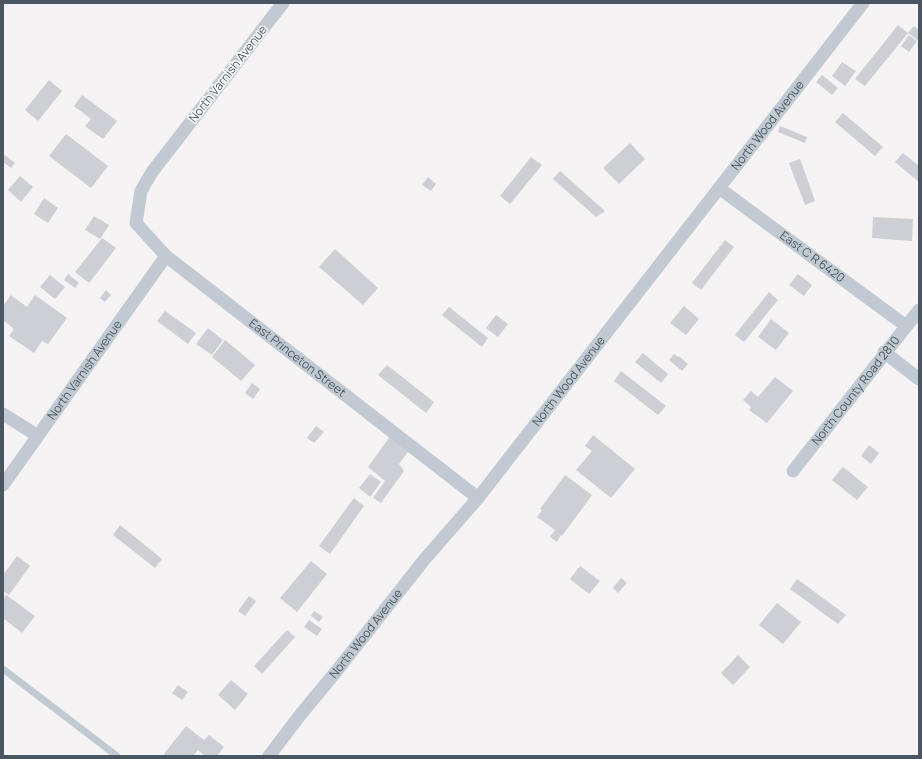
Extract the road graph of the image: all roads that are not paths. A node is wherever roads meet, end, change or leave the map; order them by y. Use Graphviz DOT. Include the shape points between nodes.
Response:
graph roads {
  1 [pos="283,3"];
  2 [pos="863,3"];
  3 [pos="719,188"];
  4 [pos="138,206"];
  5 [pos="166,256"];
  6 [pos="919,310"];
  7 [pos="906,326"];
  8 [pos="884,352"];
  9 [pos="919,379"];
  10 [pos="3,414"];
  11 [pos="38,436"];
  12 [pos="793,471"];
  13 [pos="3,485"];
  14 [pos="478,498"];
  15 [pos="3,669"];
  16 [pos="117,756"];
  17 [pos="269,756"];
  1 -- 4 [label="street, North Varnish Avenue" via="152,172 140,191"];
  2 -- 3 [label="street, North Wood Avenue"];
  3 -- 7 [label="street, East C R 6420"];
  3 -- 14 [label="street, North Wood Avenue"];
  4 -- 5 [label="street, East Princeton Street" via="136,223"];
  5 -- 11 [label="street, North Varnish Avenue"];
  5 -- 14 [label="street, East Princeton Street"];
  6 -- 7 [label="street, North County Road 2810"];
  7 -- 8 [label="street, North County Road 2810"];
  8 -- 9 [label="street"];
  8 -- 12 [label="street, North County Road 2810"];
  10 -- 11 [label="street"];
  11 -- 13 [label="street, North Varnish Avenue"];
  14 -- 17 [label="street, North Wood Avenue" via="424,560"];
  15 -- 16 [label="lane"];
}
